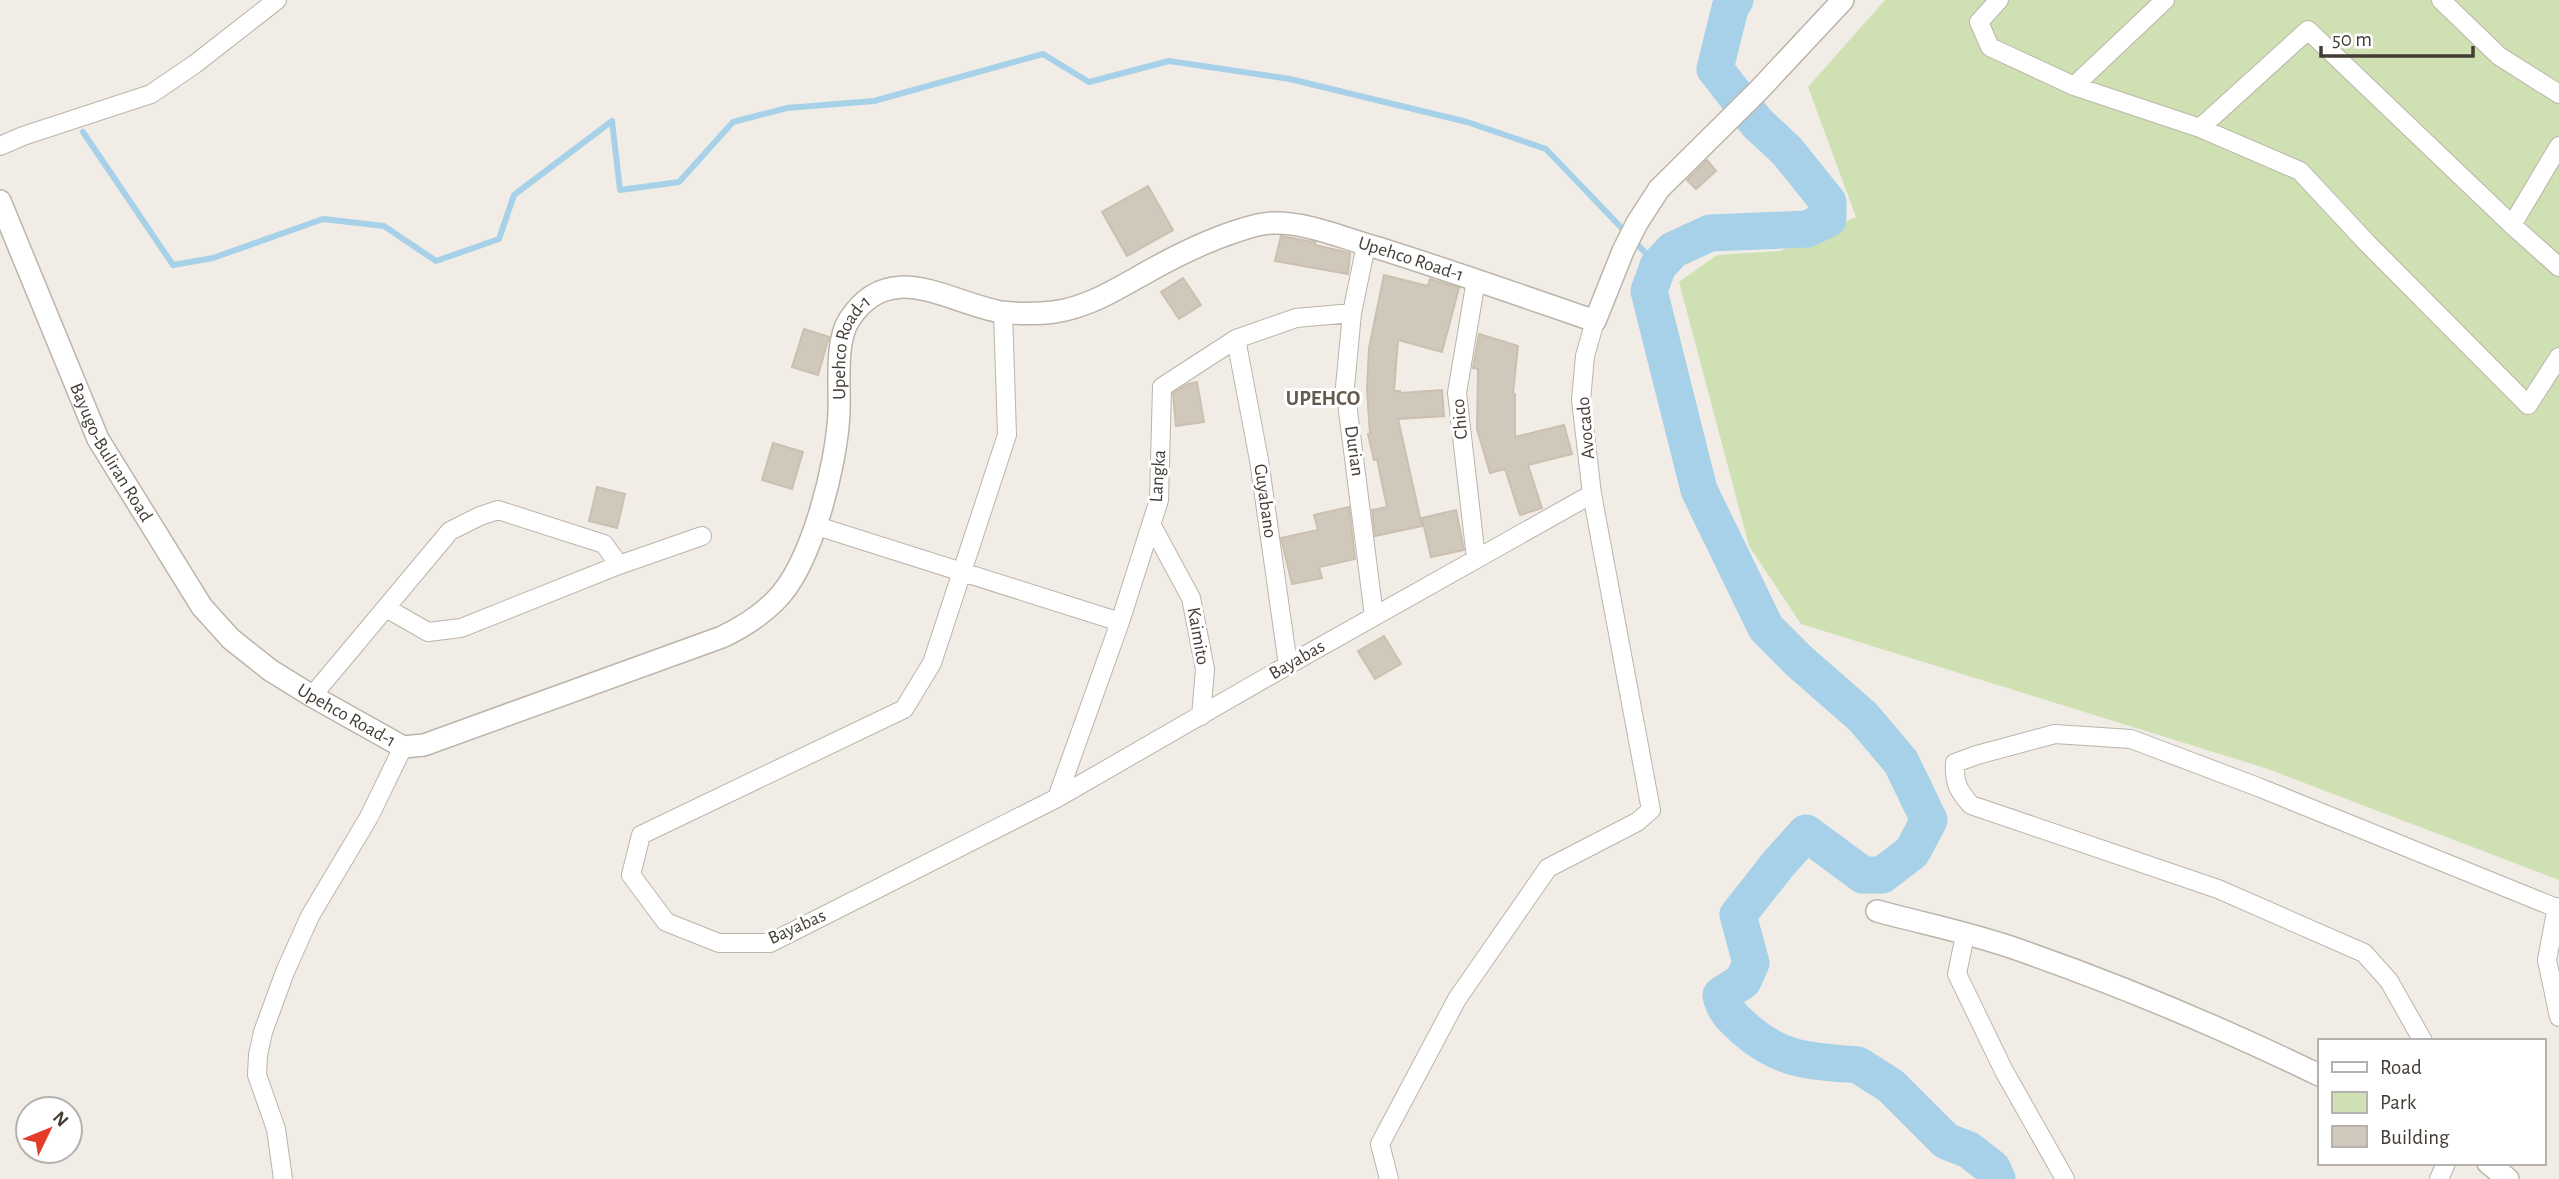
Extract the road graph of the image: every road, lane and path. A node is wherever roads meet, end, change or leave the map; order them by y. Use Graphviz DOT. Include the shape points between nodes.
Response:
graph roads {
  1 [pos="277,0"];
  2 [pos="1843,0"];
  3 [pos="1999,0"];
  4 [pos="2165,0"];
  5 [pos="2441,0"];
  6 [pos="2074,86"];
  7 [pos="2559,94"];
  8 [pos="2200,128"];
  9 [pos="0,146"];
  10 [pos="2559,146"];
  11 [pos="0,201"];
  12 [pos="2512,225"];
  13 [pos="1366,245"];
  14 [pos="2559,267"];
  15 [pos="1476,280"];
  16 [pos="1003,312"];
  17 [pos="1352,313"];
  18 [pos="1595,321"];
  19 [pos="1236,339"];
  20 [pos="2559,357"];
  21 [pos="1592,494"];
  22 [pos="1152,524"];
  23 [pos="817,526"];
  24 [pos="702,536"];
  25 [pos="1476,558"];
  26 [pos="620,565"];
  27 [pos="962,572"];
  28 [pos="386,608"];
  29 [pos="1374,616"];
  30 [pos="1120,622"];
  31 [pos="1288,665"];
  32 [pos="270,670"];
  33 [pos="312,696"];
  34 [pos="1200,716"];
  35 [pos="404,747"];
  36 [pos="1057,798"];
  37 [pos="2558,908"];
  38 [pos="1877,911"];
  39 [pos="1965,935"];
  40 [pos="2559,1017"];
  41 [pos="2422,1039"];
  42 [pos="2318,1075"];
  43 [pos="2490,1165"];
  44 [pos="283,1179"];
  45 [pos="1389,1179"];
  46 [pos="2065,1179"];
  47 [pos="2508,1179"];
  1 -- 9 [label="street" via="151,94"];
  2 -- 18 [label="street" via="1659,189 1623,251"];
  3 -- 6 [label="street" via="1979,22 1990,47"];
  4 -- 6 [label="street"];
  5 -- 7 [label="street" via="2499,56"];
  6 -- 8 [label="street"];
  8 -- 12 [label="street" via="2308,30"];
  8 -- 20 [label="street" via="2300,171 2528,405"];
  10 -- 12 [label="street"];
  11 -- 32 [label="street, Bayugo-Buliran Road" via="98,439 202,607"];
  12 -- 14 [label="street"];
  13 -- 15 [label="street, Upehco Road-1"];
  13 -- 16 [label="street, Upehco Road-1" via="1296,225 1254,225 1206,242 1081,305 1053,312"];
  13 -- 17 [label="street, Durian"];
  15 -- 18 [label="street, Upehco Road-1"];
  15 -- 25 [label="street, Chico" via="1457,393"];
  16 -- 23 [label="street, Upehco Road-1" via="911,286 887,287 861,306 842,335 839,420"];
  16 -- 27 [label="street, Bayabas" via="1007,435"];
  17 -- 19 [label="street, Langka" via="1296,318"];
  17 -- 29 [label="street, Durian" via="1345,387"];
  18 -- 21 [label="street, Avocado" via="1581,400"];
  19 -- 22 [label="street, Langka" via="1162,387 1159,500"];
  19 -- 31 [label="street, Guyabano" via="1259,460"];
  21 -- 25 [label="street, Bayabas"];
  21 -- 45 [label="street, Avocado" via="1651,810 1637,822 1548,868 1457,999 1380,1144"];
  22 -- 30 [label="street, Langka"];
  22 -- 34 [label="street, Kaimito" via="1191,598 1205,668"];
  23 -- 27 [label="street"];
  23 -- 35 [label="street, Upehco Road-1" via="788,585 742,627 455,735"];
  24 -- 26 [label="street"];
  25 -- 29 [label="street, Bayabas"];
  26 -- 28 [label="street" via="461,628 428,632"];
  26 -- 28 [label="street" via="604,544 498,510 450,531"];
  27 -- 30 [label="street"];
  27 -- 36 [label="street, Bayabas" via="932,663 904,709 641,835 631,875 666,922 719,943 769,943"];
  28 -- 33 [label="street"];
  29 -- 31 [label="street, Bayabas"];
  30 -- 36 [label="street, Langka"];
  31 -- 34 [label="street, Bayabas"];
  32 -- 33 [label="street, Upehco Road-1"];
  33 -- 35 [label="street, Upehco Road-1"];
  34 -- 36 [label="street, Bayabas"];
  35 -- 44 [label="street" via="310,916 263,1032 257,1074 276,1129"];
  37 -- 40 [label="street" via="2547,960"];
  37 -- 41 [label="street" via="2132,739 2055,734 1955,763 1954,780 1971,804 2218,889 2364,953 2389,981"];
  38 -- 39 [label="street"];
  39 -- 42 [label="street" via="2021,950"];
  39 -- 46 [label="street" via="1957,975"];
  43 -- 47 [label="street"];
}
